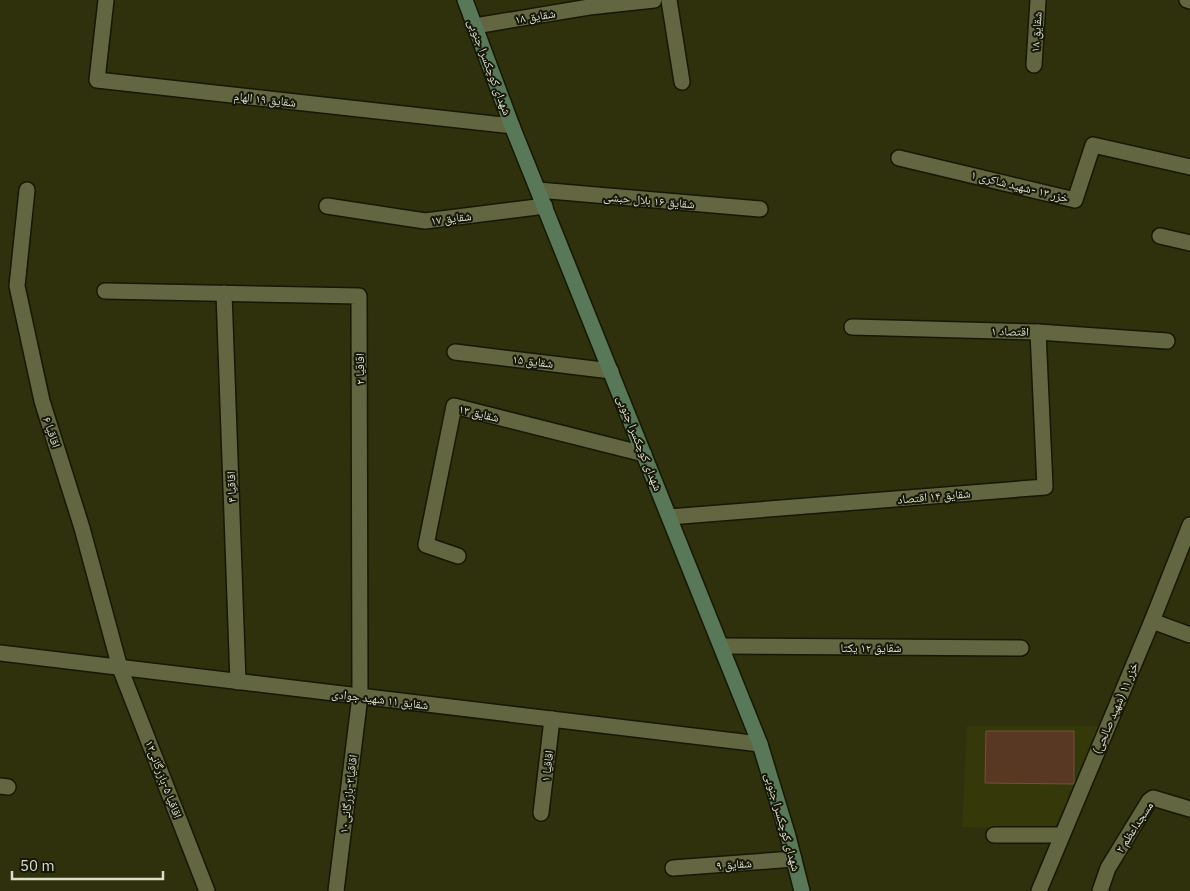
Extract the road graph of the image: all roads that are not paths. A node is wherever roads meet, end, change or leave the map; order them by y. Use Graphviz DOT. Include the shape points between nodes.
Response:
graph roads {
  1 [pos="106,0"];
  2 [pos="465,0"];
  3 [pos="654,0"];
  4 [pos="669,0"];
  5 [pos="1038,0"];
  6 [pos="475,26"];
  7 [pos="1034,65"];
  8 [pos="682,82"];
  9 [pos="512,126"];
  10 [pos="899,158"];
  11 [pos="1190,167"];
  12 [pos="27,190"];
  13 [pos="538,190"];
  14 [pos="327,206"];
  15 [pos="545,206"];
  16 [pos="760,209"];
  17 [pos="1160,236"];
  18 [pos="1190,243"];
  19 [pos="105,291"];
  20 [pos="224,293"];
  21 [pos="852,328"];
  22 [pos="1038,332"];
  23 [pos="1167,341"];
  24 [pos="455,352"];
  25 [pos="611,371"];
  26 [pos="644,454"];
  27 [pos="669,517"];
  28 [pos="1190,525"];
  29 [pos="458,556"];
  30 [pos="1152,621"];
  31 [pos="1190,635"];
  32 [pos="721,646"];
  33 [pos="1021,648"];
  34 [pos="0,654"];
  35 [pos="120,668"];
  36 [pos="238,682"];
  37 [pos="360,696"];
  38 [pos="552,719"];
  39 [pos="760,744"];
  40 [pos="1190,809"];
  41 [pos="541,813"];
  42 [pos="994,835"];
  43 [pos="1062,835"];
  44 [pos="794,860"];
  45 [pos="673,868"];
  46 [pos="207,891"];
  47 [pos="336,891"];
  48 [pos="802,891"];
  49 [pos="1039,891"];
  50 [pos="1100,891"];
  1 -- 9 [label="street, شقایق ۱۹ الهام" via="97,80"];
  2 -- 6 [label="main road, شهدای کوچکسرا جنوبی"];
  3 -- 6 [label="street, شقایق ۱۸"];
  4 -- 8 [label="street"];
  5 -- 7 [label="street, شقایق ۱۸"];
  6 -- 9 [label="main road, شهدای کوچکسرا جنوبی"];
  9 -- 13 [label="main road, شهدای کوچکسرا جنوبی"];
  10 -- 11 [label="street, خزر ۱۳ -شهید شاکری ۱" via="1075,200 1093,145"];
  12 -- 35 [label="street, اقاقیا ۶" via="17,286 42,401 82,528"];
  13 -- 15 [label="main road, شهدای کوچکسرا جنوبی"];
  13 -- 16 [label="street, شقایق ۱۶ بلال حبشی"];
  14 -- 15 [label="street, شقایق ۱۷" via="425,222"];
  15 -- 25 [label="main road, شهدای کوچکسرا جنوبی"];
  17 -- 18 [label="street"];
  19 -- 20 [label="street, اقاقیا ۲"];
  20 -- 36 [label="street, اقاقیا ۴"];
  20 -- 37 [label="street, اقاقیا ۲" via="359,296"];
  21 -- 22 [label="street, اقتصاد ۱"];
  22 -- 23 [label="street, اقتصاد ۱"];
  22 -- 27 [label="street, شقایق ۱۴ اقتصاد" via="1045,487"];
  24 -- 25 [label="street, شقایق ۱۵"];
  25 -- 26 [label="main road, شهدای کوچکسرا جنوبی"];
  26 -- 27 [label="main road, شهدای کوچکسرا جنوبی"];
  26 -- 29 [label="street, شقایق ۱۳" via="454,406 426,545"];
  27 -- 32 [label="main road, شهدای کوچکسرا جنوبی"];
  28 -- 30 [label="street, خزر ۱۱ (شهید صالحی)"];
  30 -- 31 [label="street"];
  30 -- 43 [label="street, خزر ۱۱ (شهید صالحی)"];
  32 -- 33 [label="street, شقایق ۱۲ یکتا"];
  32 -- 39 [label="main road, شهدای کوچکسرا جنوبی"];
  34 -- 35 [label="street, شقایق ۱۱ شهید جوادی"];
  35 -- 36 [label="street, شقایق ۱۱ شهید جوادی"];
  35 -- 46 [label="street, اقاقیا ۵-بازرگانی۱۲"];
  36 -- 37 [label="street, شقایق ۱۱ شهید جوادی"];
  37 -- 38 [label="street, شقایق ۱۱ شهید جوادی"];
  37 -- 47 [label="street, اقاقیا۳-بازرگانی۱۰"];
  38 -- 39 [label="street, شقایق ۱۱ شهید جوادی"];
  38 -- 41 [label="street, اقاقیا ۱"];
  39 -- 44 [label="main road, شهدای کوچکسرا جنوبی"];
  40 -- 50 [label="street, مسجداعظم ۲" via="1159,799 1149,800 1108,868"];
  42 -- 43 [label="street"];
  43 -- 49 [label="street, خزر ۱۱ (شهید صالحی)"];
  44 -- 45 [label="street, شقایق ۹"];
  44 -- 48 [label="main road, شهدای کوچکسرا جنوبی"];
}
